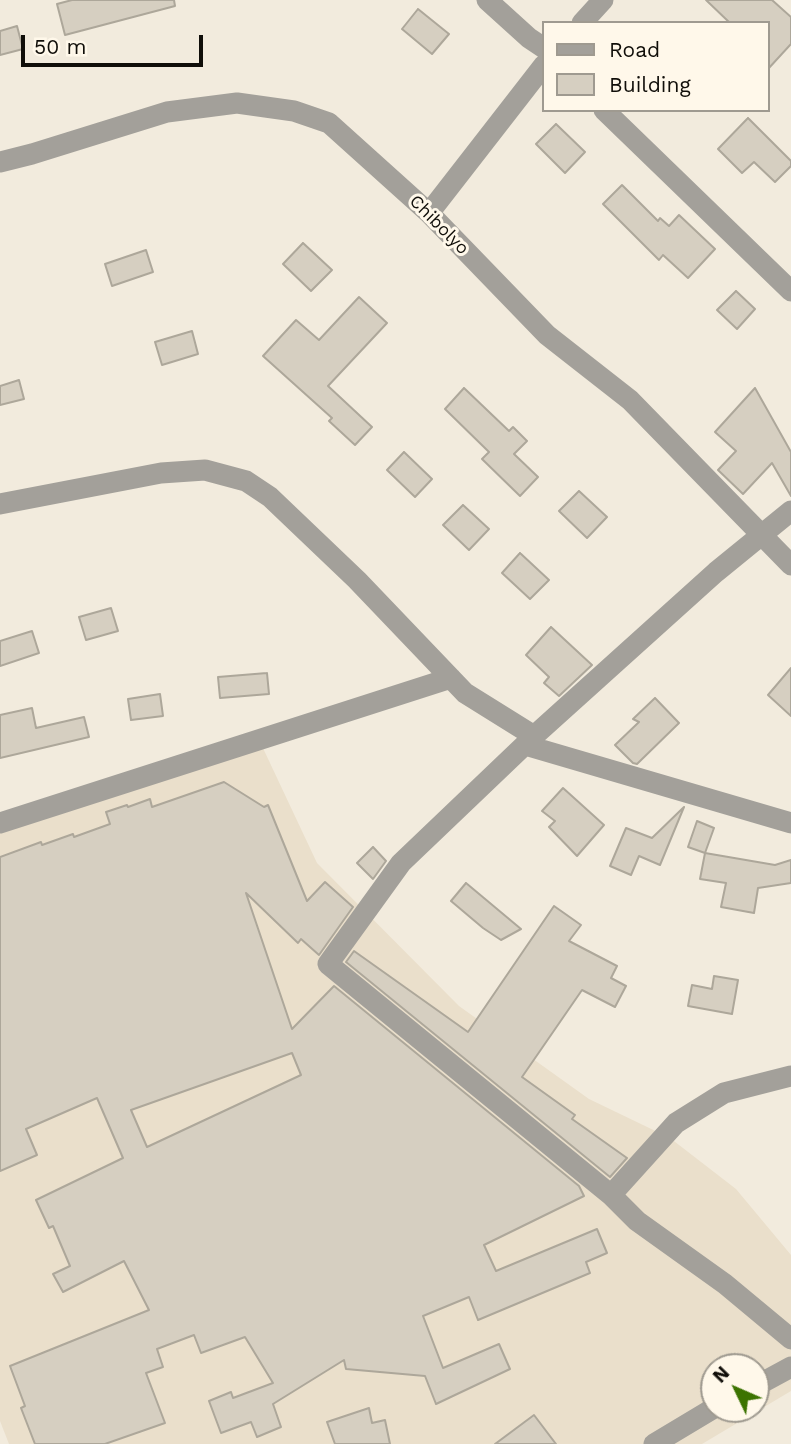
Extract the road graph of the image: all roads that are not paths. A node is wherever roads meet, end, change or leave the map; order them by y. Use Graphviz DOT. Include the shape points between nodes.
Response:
graph roads {
  1 [pos="487,0"];
  2 [pos="603,0"];
  3 [pos="584,21"];
  4 [pos="542,46"];
  5 [pos="542,68"];
  6 [pos="606,112"];
  7 [pos="0,162"];
  8 [pos="429,213"];
  9 [pos="791,291"];
  10 [pos="0,504"];
  11 [pos="791,511"];
  12 [pos="761,536"];
  13 [pos="791,565"];
  14 [pos="451,678"];
  15 [pos="529,741"];
  16 [pos="0,823"];
  17 [pos="791,823"];
  18 [pos="791,1076"];
  19 [pos="611,1195"];
  20 [pos="791,1339"];
  21 [pos="791,1367"];
  22 [pos="770,1378"];
  23 [pos="700,1416"];
  24 [pos="654,1444"];
  1 -- 4 [label="street"];
  2 -- 3 [label="street"];
  5 -- 8 [label="street"];
  6 -- 9 [label="street"];
  7 -- 8 [label="street, Chibolyo" via="167,112 237,103 294,111 330,123"];
  8 -- 12 [label="street, Chibolyo" via="547,335 630,400"];
  10 -- 14 [label="street" via="161,473 205,471 246,481 270,497"];
  11 -- 12 [label="street"];
  12 -- 13 [label="street, Chibolyo"];
  12 -- 15 [label="street"];
  14 -- 15 [label="street"];
  14 -- 16 [label="street"];
  15 -- 17 [label="street"];
  15 -- 19 [label="street" via="401,863 328,964"];
  18 -- 19 [label="street" via="724,1093 676,1123"];
  19 -- 20 [label="street" via="637,1221 725,1284"];
  21 -- 22 [label="street"];
  23 -- 24 [label="street"];
}
